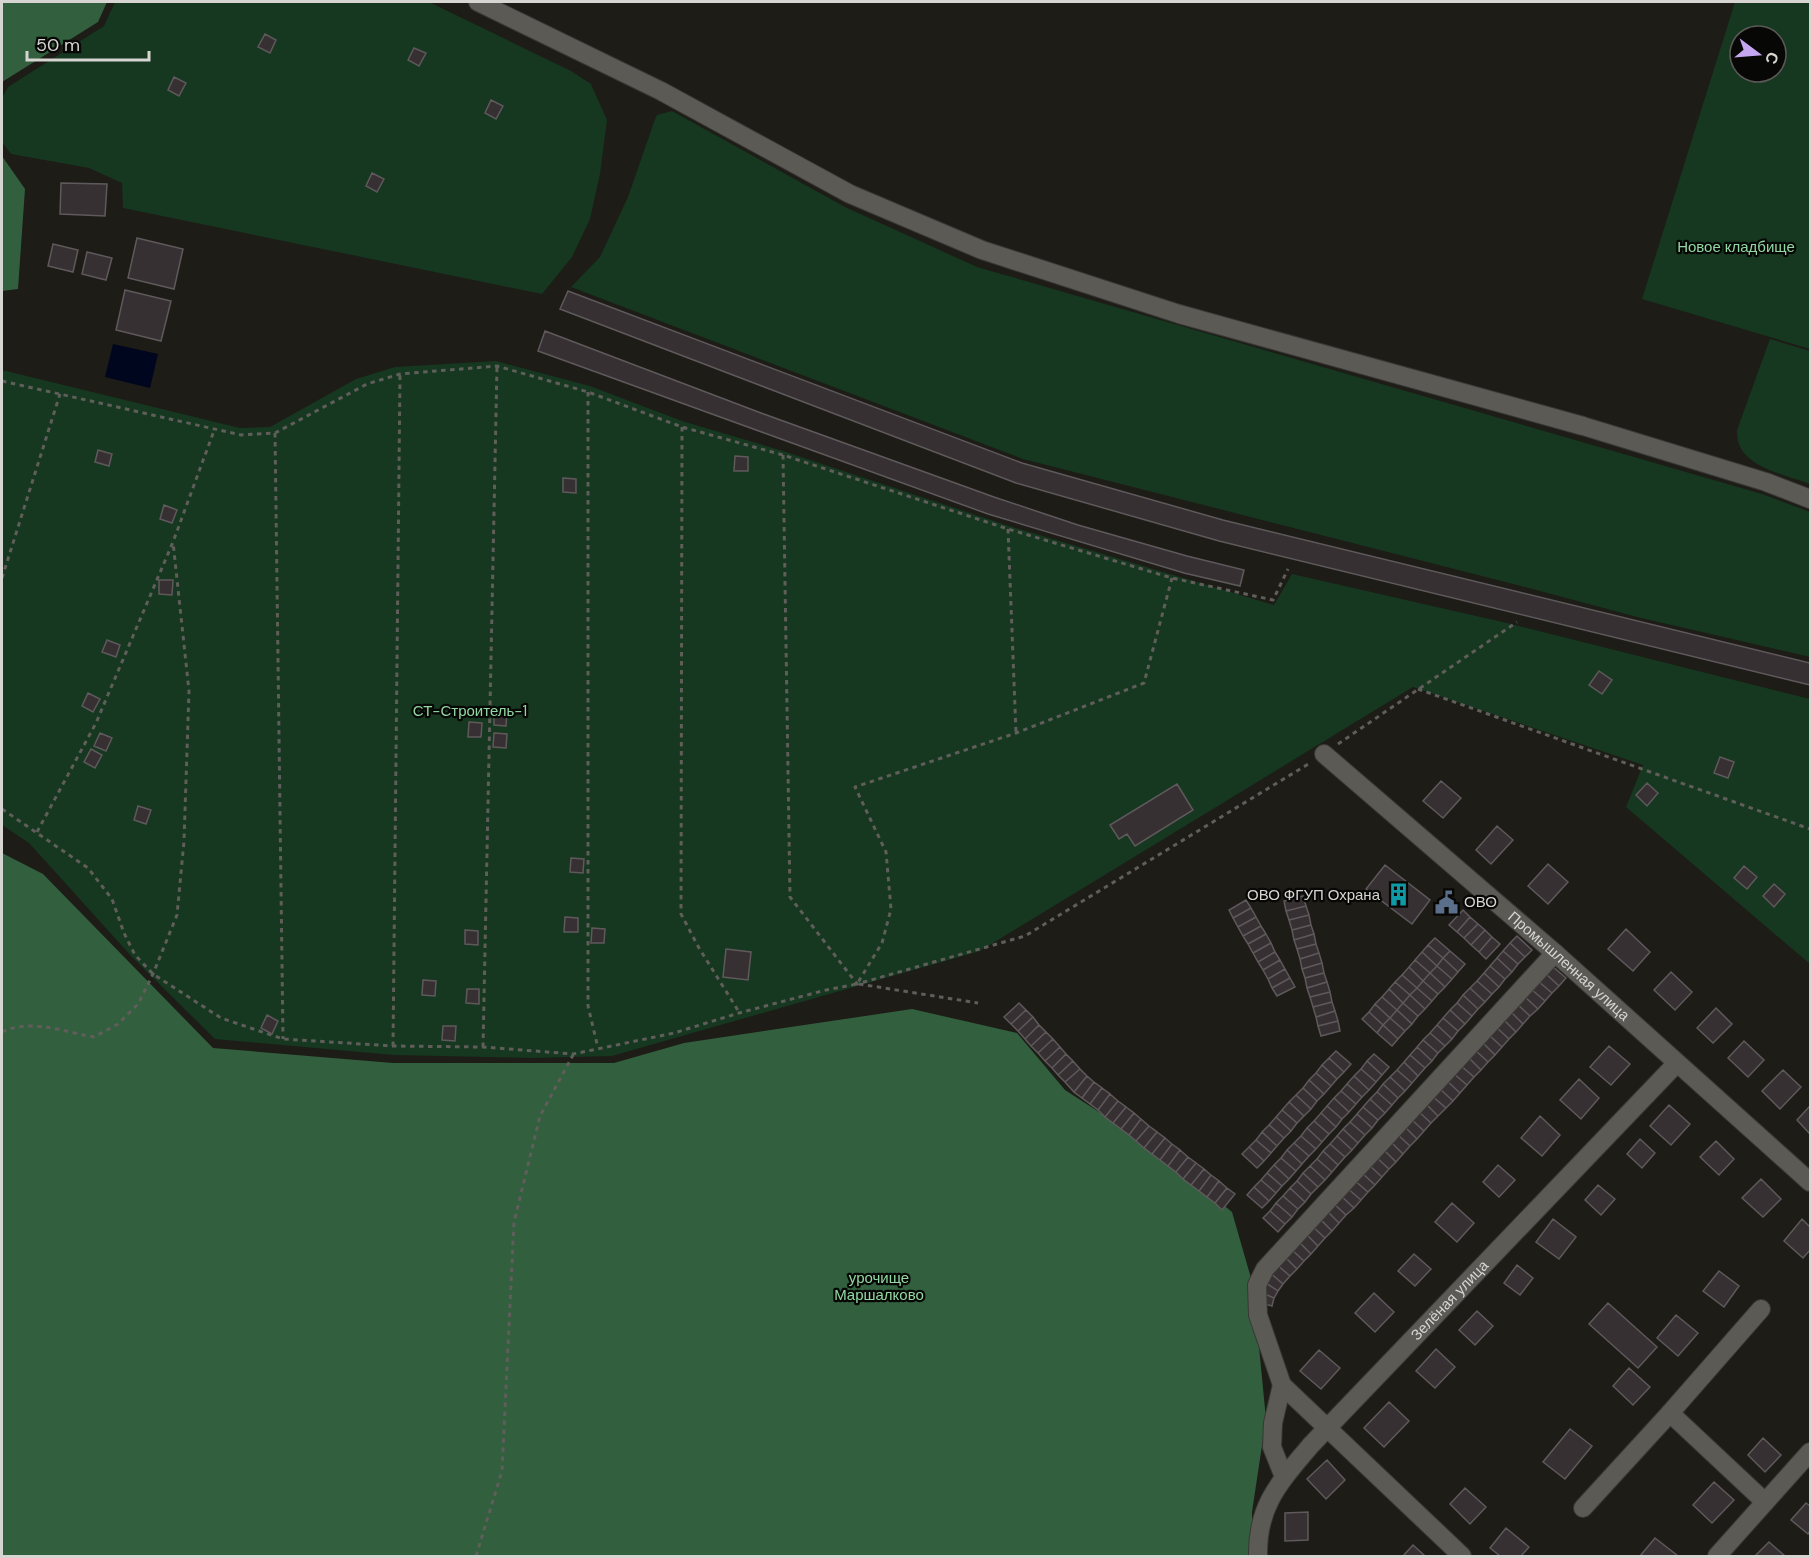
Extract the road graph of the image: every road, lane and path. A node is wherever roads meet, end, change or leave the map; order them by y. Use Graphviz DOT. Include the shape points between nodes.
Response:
graph roads {
  1 [pos="478,2"];
  2 [pos="497,366"];
  3 [pos="400,374"];
  4 [pos="2,381"];
  5 [pos="588,392"];
  6 [pos="60,394"];
  7 [pos="682,427"];
  8 [pos="215,428"];
  9 [pos="275,433"];
  10 [pos="783,455"];
  11 [pos="1810,499"];
  12 [pos="1008,529"];
  13 [pos="173,542"];
  14 [pos="1288,569"];
  15 [pos="2,578"];
  16 [pos="1172,578"];
  17 [pos="1517,622"];
  18 [pos="1418,690"];
  19 [pos="1016,733"];
  20 [pos="1324,754"];
  21 [pos="2,809"];
  22 [pos="1810,829"];
  23 [pos="37,832"];
  24 [pos="1555,953"];
  25 [pos="153,974"];
  26 [pos="857,984"];
  27 [pos="978,1002"];
  28 [pos="739,1013"];
  29 [pos="2,1032"];
  30 [pos="283,1039"];
  31 [pos="393,1046"];
  32 [pos="483,1047"];
  33 [pos="598,1048"];
  34 [pos="573,1054"];
  35 [pos="1677,1062"];
  36 [pos="1810,1182"];
  37 [pos="1761,1310"];
  38 [pos="1282,1385"];
  39 [pos="1670,1413"];
  40 [pos="1326,1429"];
  41 [pos="1810,1452"];
  42 [pos="1284,1477"];
  43 [pos="1766,1503"];
  44 [pos="1583,1508"];
  45 [pos="476,1557"];
  46 [pos="1258,1557"];
  47 [pos="1462,1557"];
  48 [pos="1717,1557"];
  1 -- 11 [label="street" via="661,91 850,194 982,250 1179,314 1583,426"];
  2 -- 3 [label="path"];
  2 -- 5 [label="path"];
  2 -- 32 [label="path"];
  3 -- 9 [label="path" via="367,384"];
  3 -- 31 [label="path"];
  4 -- 6 [label="path"];
  5 -- 7 [label="path"];
  5 -- 33 [label="path" via="588,1006"];
  6 -- 8 [label="path"];
  6 -- 15 [label="path"];
  7 -- 10 [label="path"];
  7 -- 28 [label="path" via="681,914"];
  8 -- 9 [label="path" via="241,435"];
  8 -- 13 [label="path"];
  9 -- 30 [label="path"];
  10 -- 12 [label="path"];
  10 -- 26 [label="path" via="790,897"];
  12 -- 16 [label="path"];
  12 -- 19 [label="path"];
  13 -- 23 [label="path" via="96,723"];
  13 -- 25 [label="path" via="189,691 184,841 177,915"];
  14 -- 16 [label="path" via="1273,600"];
  16 -- 19 [label="path" via="1144,683"];
  17 -- 18 [label="path"];
  18 -- 20 [label="path"];
  18 -- 22 [label="path"];
  19 -- 26 [label="path" via="855,787 886,852 891,909 882,943"];
  20 -- 24 [label="street, Промышленная улица"];
  20 -- 26 [label="path" via="1025,936"];
  21 -- 23 [label="path"];
  23 -- 25 [label="path" via="88,868 112,899 135,955"];
  24 -- 35 [label="street, Промышленная улица"];
  24 -- 38 [label="street" via="1265,1269 1257,1285 1258,1315"];
  25 -- 29 [label="path" via="138,1004 118,1024 94,1037 38,1025 14,1026"];
  25 -- 30 [label="path" via="221,1018"];
  26 -- 27 [label="path"];
  26 -- 28 [label="path"];
  28 -- 33 [label="path" via="674,1033"];
  30 -- 31 [label="path"];
  31 -- 32 [label="path"];
  32 -- 34 [label="path"];
  33 -- 34 [label="path"];
  34 -- 45 [label="path" via="540,1116 514,1222 502,1472"];
  35 -- 36 [label="street, Промышленная улица"];
  35 -- 40 [label="street, Зелёная улица"];
  37 -- 39 [label="street"];
  38 -- 40 [label="street"];
  38 -- 42 [label="street" via="1272,1447"];
  39 -- 43 [label="street"];
  39 -- 44 [label="street"];
  40 -- 42 [label="street, Зелёная улица"];
  40 -- 47 [label="street"];
  41 -- 43 [label="street"];
  42 -- 46 [label="street, Зелёная улица" via="1273,1490 1263,1516"];
  43 -- 48 [label="street"];
}
